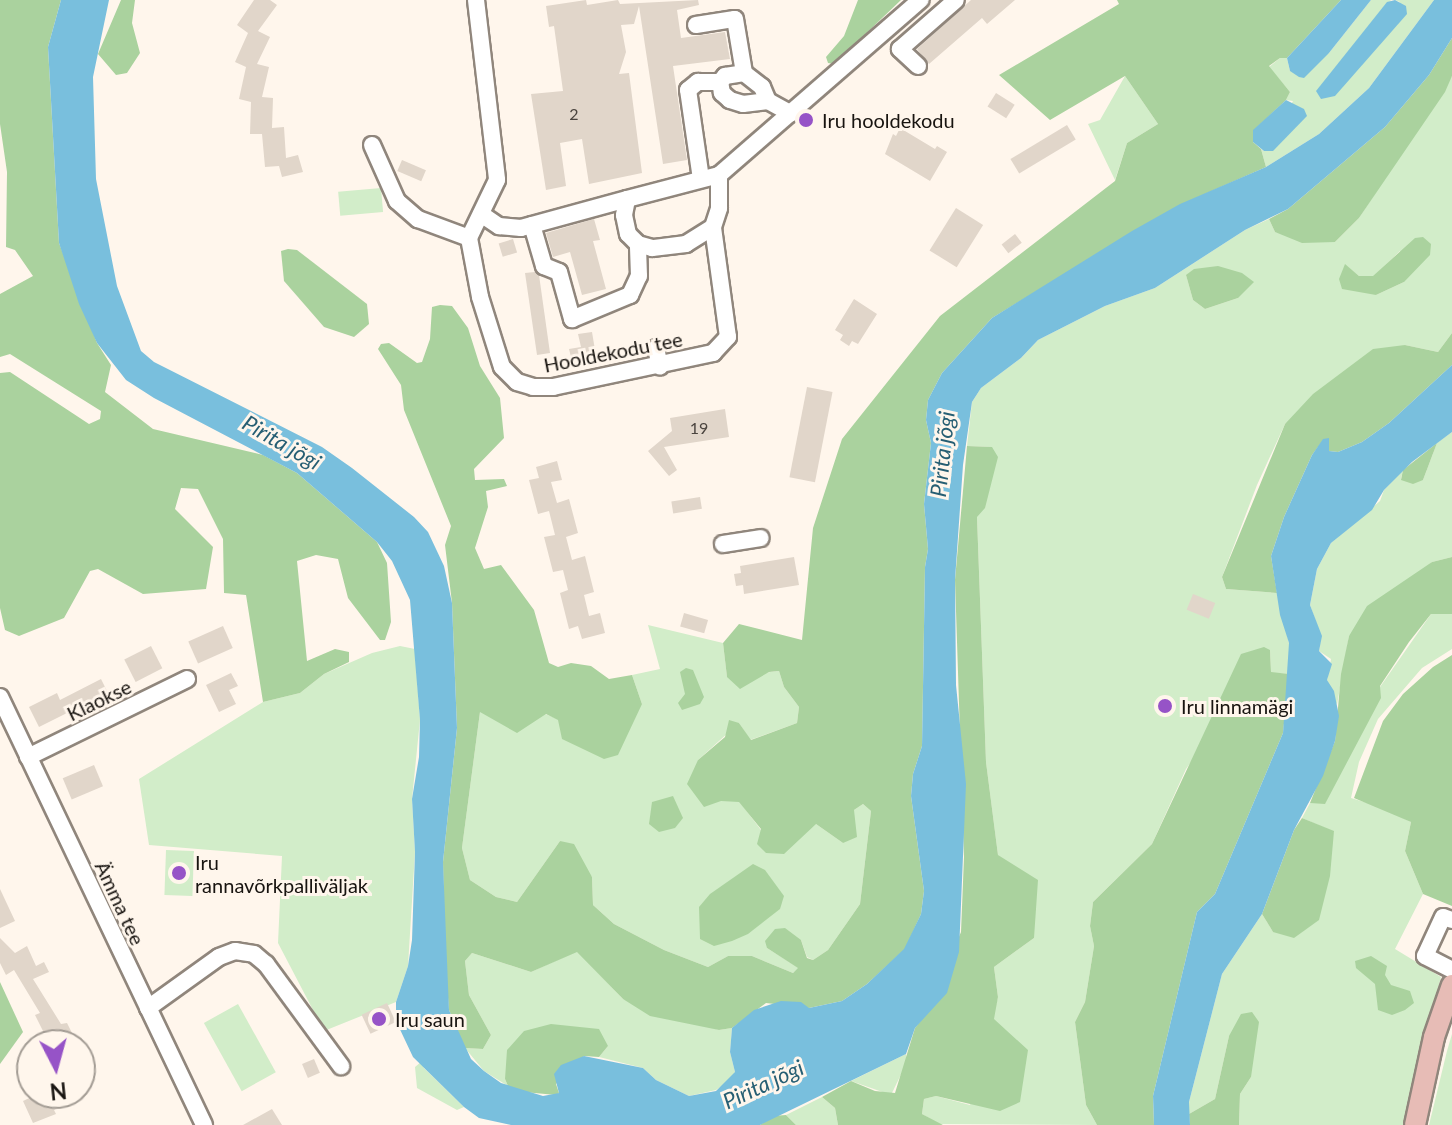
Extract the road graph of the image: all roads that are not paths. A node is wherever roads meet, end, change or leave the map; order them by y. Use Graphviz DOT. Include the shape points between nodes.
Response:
graph roads {
  1 [pos="476,0"];
  2 [pos="956,0"];
  3 [pos="915,5"];
  4 [pos="696,25"];
  5 [pos="924,26"];
  6 [pos="918,66"];
  7 [pos="744,73"];
  8 [pos="720,82"];
  9 [pos="768,101"];
  10 [pos="791,114"];
  11 [pos="372,145"];
  12 [pos="719,175"];
  13 [pos="701,179"];
  14 [pos="627,199"];
  15 [pos="481,214"];
  16 [pos="532,225"];
  17 [pos="713,227"];
  18 [pos="469,238"];
  19 [pos="638,244"];
  20 [pos="656,348"];
  21 [pos="660,367"];
  22 [pos="761,538"];
  23 [pos="723,544"];
  24 [pos="187,679"];
  25 [pos="0,697"];
  26 [pos="28,757"];
  27 [pos="1452,920"];
  28 [pos="1452,970"];
  29 [pos="1452,985"];
  30 [pos="148,1008"];
  31 [pos="341,1066"];
  32 [pos="204,1125"];
  33 [pos="1415,1125"];
  1 -- 15 [label="street" via="497,180"];
  2 -- 5 [label="street"];
  3 -- 5 [label="street"];
  3 -- 10 [label="street"];
  4 -- 7 [label="street" via="735,19"];
  5 -- 6 [label="street" via="900,49"];
  7 -- 8 [label="street"];
  7 -- 9 [label="street" via="762,87"];
  8 -- 9 [label="street" via="730,100"];
  8 -- 13 [label="street" via="698,82 688,90"];
  9 -- 10 [label="street"];
  10 -- 12 [label="street"];
  11 -- 18 [label="street" via="397,201 418,219"];
  12 -- 13 [label="street"];
  12 -- 17 [label="street, Hooldekodu tee"];
  13 -- 14 [label="street"];
  14 -- 16 [label="street"];
  14 -- 19 [label="street" via="628,234"];
  15 -- 16 [label="street" via="499,226"];
  15 -- 18 [label="street"];
  16 -- 19 [label="street" via="544,266 559,272 572,319 630,295 639,276"];
  17 -- 19 [label="street" via="686,244"];
  17 -- 21 [label="street, Hooldekodu tee" via="728,337 713,353"];
  18 -- 21 [label="street, Hooldekodu tee" via="502,367 517,382 553,387"];
  20 -- 21 [label="street"];
  22 -- 23 [label="street"];
  24 -- 26 [label="street, Klaokse"];
  25 -- 26 [label="street, Ämma tee"];
  26 -- 30 [label="street, Ämma tee"];
  27 -- 28 [label="street" via="1443,917 1425,956"];
  29 -- 33 [label="main road" via="1434,1037"];
  30 -- 31 [label="street" via="219,957 235,951 254,954"];
  30 -- 32 [label="street, Ämma tee"];
}
